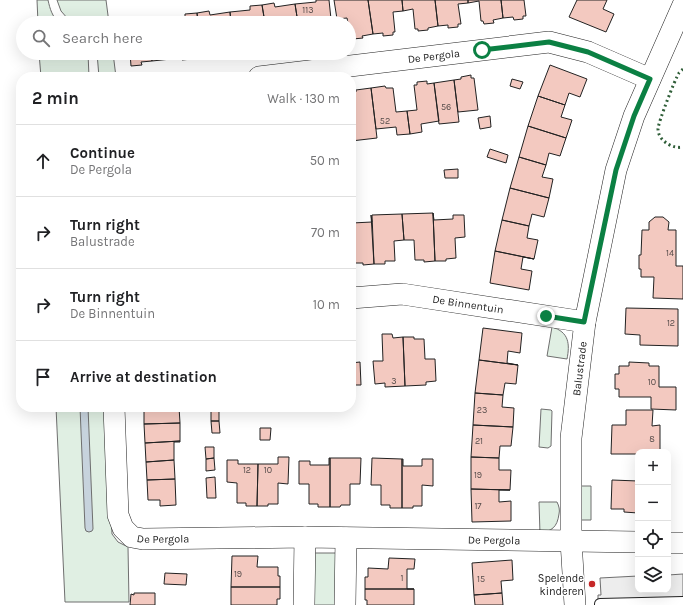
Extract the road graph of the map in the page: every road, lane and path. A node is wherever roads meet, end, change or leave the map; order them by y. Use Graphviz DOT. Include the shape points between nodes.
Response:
graph roads {
  1 [pos="683,5"];
  2 [pos="300,72"];
  3 [pos="650,79"];
  4 [pos="356,298"];
  5 [pos="584,322"];
  6 [pos="114,412"];
  7 [pos="305,537"];
  8 [pos="346,538"];
  9 [pos="571,540"];
  10 [pos="635,542"];
  11 [pos="671,543"];
  12 [pos="683,543"];
  13 [pos="683,602"];
  14 [pos="600,604"];
  15 [pos="304,605"];
  16 [pos="345,605"];
  17 [pos="575,605"];
  1 -- 3 [label="street, Balustrade"];
  2 -- 3 [label="street, De Pergola" via="549,42 588,52"];
  3 -- 5 [label="street, Balustrade" via="634,116 616,170"];
  4 -- 5 [label="street, De Binnentuin" via="402,294"];
  5 -- 9 [label="street, Balustrade" via="571,438"];
  6 -- 7 [label="street, De Pergola" via="118,515 122,528 132,537"];
  7 -- 8 [label="street, De Pergola"];
  7 -- 15 [label="street"];
  8 -- 9 [label="street, De Pergola"];
  8 -- 16 [label="street"];
  9 -- 10 [label="street, De Pergola"];
  9 -- 17 [label="street, Balustrade"];
  11 -- 12 [label="street"];
  13 -- 14 [label="lane"];
}
